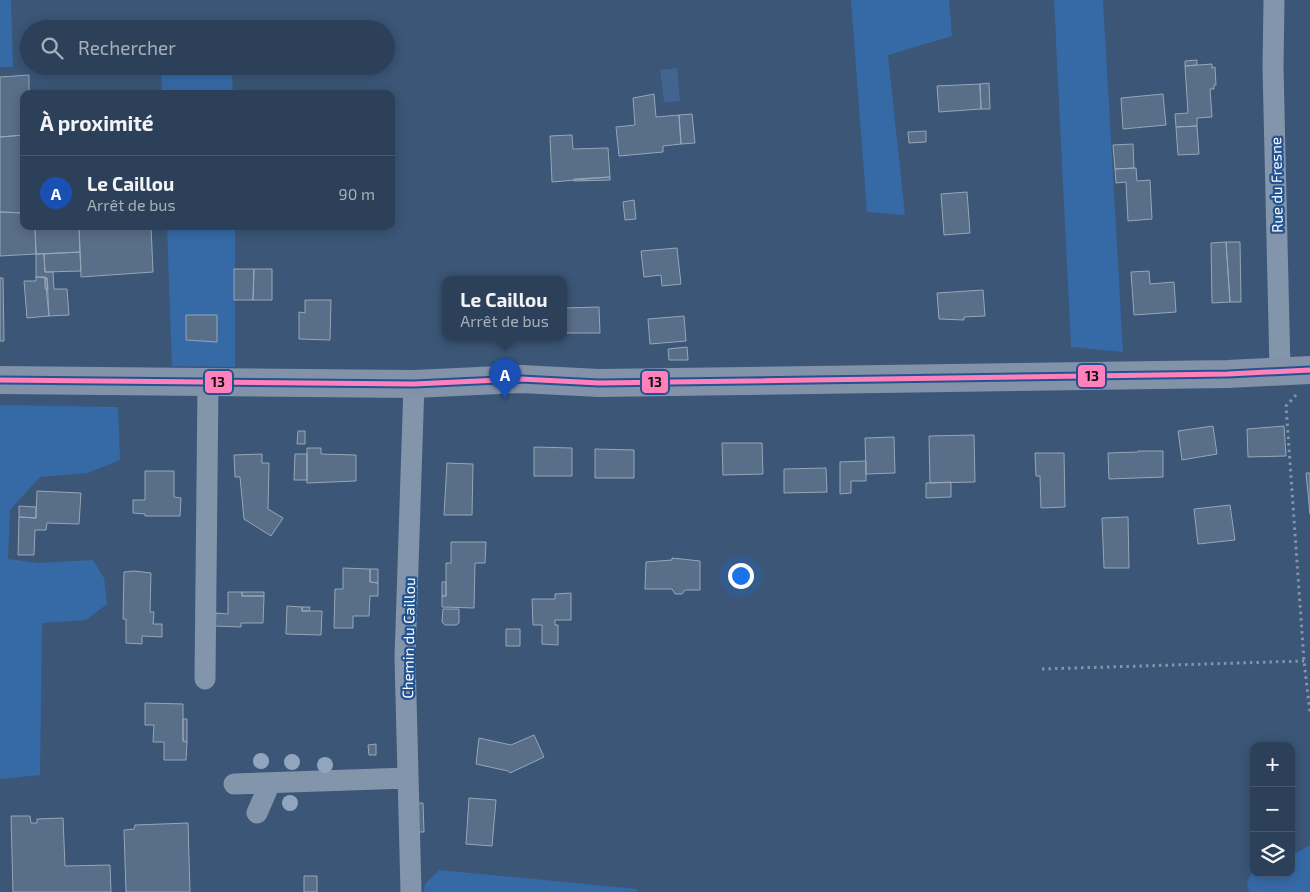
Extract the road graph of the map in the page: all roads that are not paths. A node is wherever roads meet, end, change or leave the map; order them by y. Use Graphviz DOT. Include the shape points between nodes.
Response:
graph roads {
  1 [pos="1274,0"];
  2 [pos="1280,370"];
  3 [pos="0,380"];
  4 [pos="1304,381"];
  5 [pos="208,382"];
  6 [pos="414,384"];
  7 [pos="205,679"];
  8 [pos="408,778"];
  9 [pos="270,783"];
  10 [pos="234,784"];
  11 [pos="257,813"];
  12 [pos="411,892"];
  1 -- 2 [label="street, Rue du Fresne"];
  2 -- 4 [label="main road"];
  2 -- 6 [label="main road" via="1228,374 600,383 521,379"];
  3 -- 5 [label="main road"];
  5 -- 6 [label="main road"];
  5 -- 7 [label="street"];
  6 -- 8 [label="street, Chemin du Caillou" via="405,658"];
  8 -- 9 [label="street"];
  8 -- 12 [label="street, Chemin du Caillou"];
  9 -- 10 [label="street"];
  9 -- 11 [label="street"];
}
